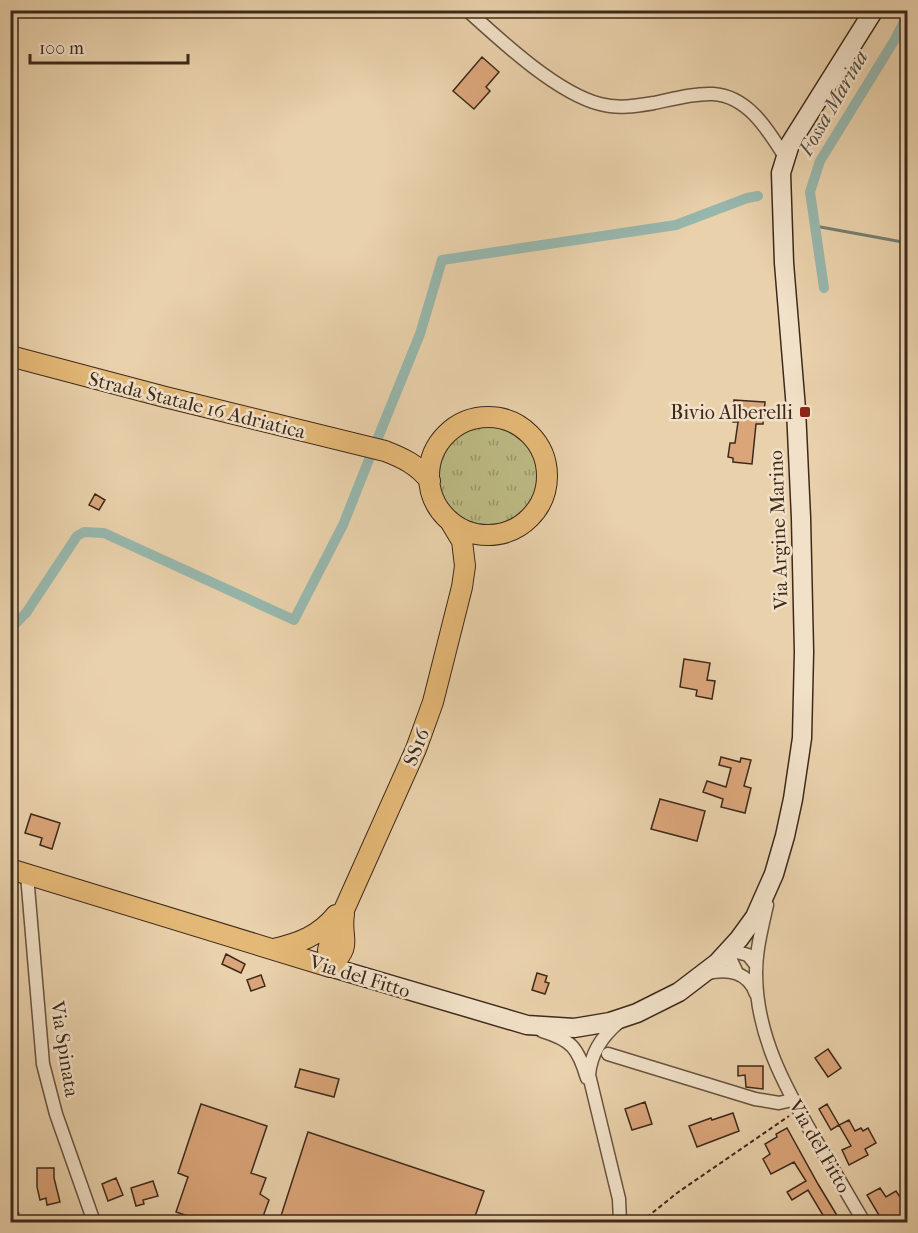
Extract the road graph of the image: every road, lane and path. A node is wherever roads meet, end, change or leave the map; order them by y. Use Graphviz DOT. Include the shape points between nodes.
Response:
graph roads {
  1 [pos="467,10"];
  2 [pos="874,10"];
  3 [pos="785,157"];
  4 [pos="10,356"];
  5 [pos="441,441"];
  6 [pos="385,451"];
  7 [pos="430,481"];
  8 [pos="450,521"];
  9 [pos="494,535"];
  10 [pos="462,587"];
  11 [pos="19,872"];
  12 [pos="774,874"];
  13 [pos="348,900"];
  14 [pos="346,943"];
  15 [pos="271,949"];
  16 [pos="730,950"];
  17 [pos="756,965"];
  18 [pos="330,967"];
  19 [pos="705,973"];
  20 [pos="737,973"];
  21 [pos="373,980"];
  22 [pos="758,999"];
  23 [pos="628,1016"];
  24 [pos="528,1025"];
  25 [pos="583,1027"];
  26 [pos="602,1052"];
  27 [pos="578,1054"];
  28 [pos="592,1093"];
  29 [pos="795,1105"];
  30 [pos="94,1222"];
  31 [pos="620,1222"];
  32 [pos="641,1222"];
  33 [pos="864,1222"];
  1 -- 3 [label="street" via="558,85 582,99 622,107 712,94 727,96 754,114"];
  2 -- 3 [label="street, Via Argine Marino"];
  3 -- 12 [label="street, Via Argine Marino" via="781,206 796,420 804,652 802,738 793,799"];
  4 -- 6 [label="main road, Strada Statale 16 Adriatica"];
  5 -- 6 [label="main road, Strada Statale 16 Adriatica" via="412,452"];
  5 -- 7 [label="main road" via="431,464"];
  5 -- 9 [label="main road, Strada Statale 16 Adriatica" via="468,421 490,417 521,427 543,452 547,485 540,506 525,522"];
  6 -- 7 [label="main road, Strada Statale 16 Adriatica" via="410,462"];
  7 -- 8 [label="main road, Strada Statale 16 Adriatica" via="436,503"];
  8 -- 9 [label="main road" via="475,534"];
  8 -- 10 [label="main road, SS16" via="464,548"];
  9 -- 10 [label="main road, SS16" via="475,554"];
  10 -- 13 [label="main road, SS16" via="429,715"];
  11 -- 15 [label="main road, Via del Fitto"];
  11 -- 30 [label="street, Via Spinata" via="43,1064"];
  12 -- 16 [label="street, Via Argine Marino" via="755,917"];
  12 -- 17 [label="street, Via del Fitto"];
  13 -- 14 [label="main road, SS16" via="343,923"];
  13 -- 15 [label="main road, SS16" via="313,936"];
  13 -- 18 [label="main road, SS16" via="328,950"];
  14 -- 18 [label="main road"];
  14 -- 21 [label="street" via="354,960"];
  15 -- 18 [label="main road, Via del Fitto"];
  16 -- 17 [label="street" via="743,952"];
  16 -- 19 [label="street, Via del Fitto"];
  16 -- 20 [label="street, Via del Fitto"];
  17 -- 22 [label="street, Via del Fitto"];
  18 -- 21 [label="street, Via del Fitto"];
  19 -- 20 [label="street"];
  19 -- 23 [label="street, Via del Fitto" via="680,992"];
  20 -- 22 [label="street, Via del Fitto" via="750,981"];
  21 -- 24 [label="street, Via del Fitto"];
  22 -- 29 [label="street, Via del Fitto" via="770,1053"];
  23 -- 25 [label="street, Via del Fitto"];
  23 -- 26 [label="street" via="607,1032"];
  24 -- 25 [label="street, Via del Fitto"];
  24 -- 27 [label="street" via="568,1041"];
  25 -- 26 [label="street"];
  25 -- 27 [label="street" via="577,1042"];
  26 -- 28 [label="street" via="590,1065"];
  26 -- 29 [label="street" via="755,1099"];
  27 -- 28 [label="street"];
  28 -- 31 [label="street" via="620,1199"];
  29 -- 32 [label="path"];
  29 -- 33 [label="street, Via del Fitto"];
}
